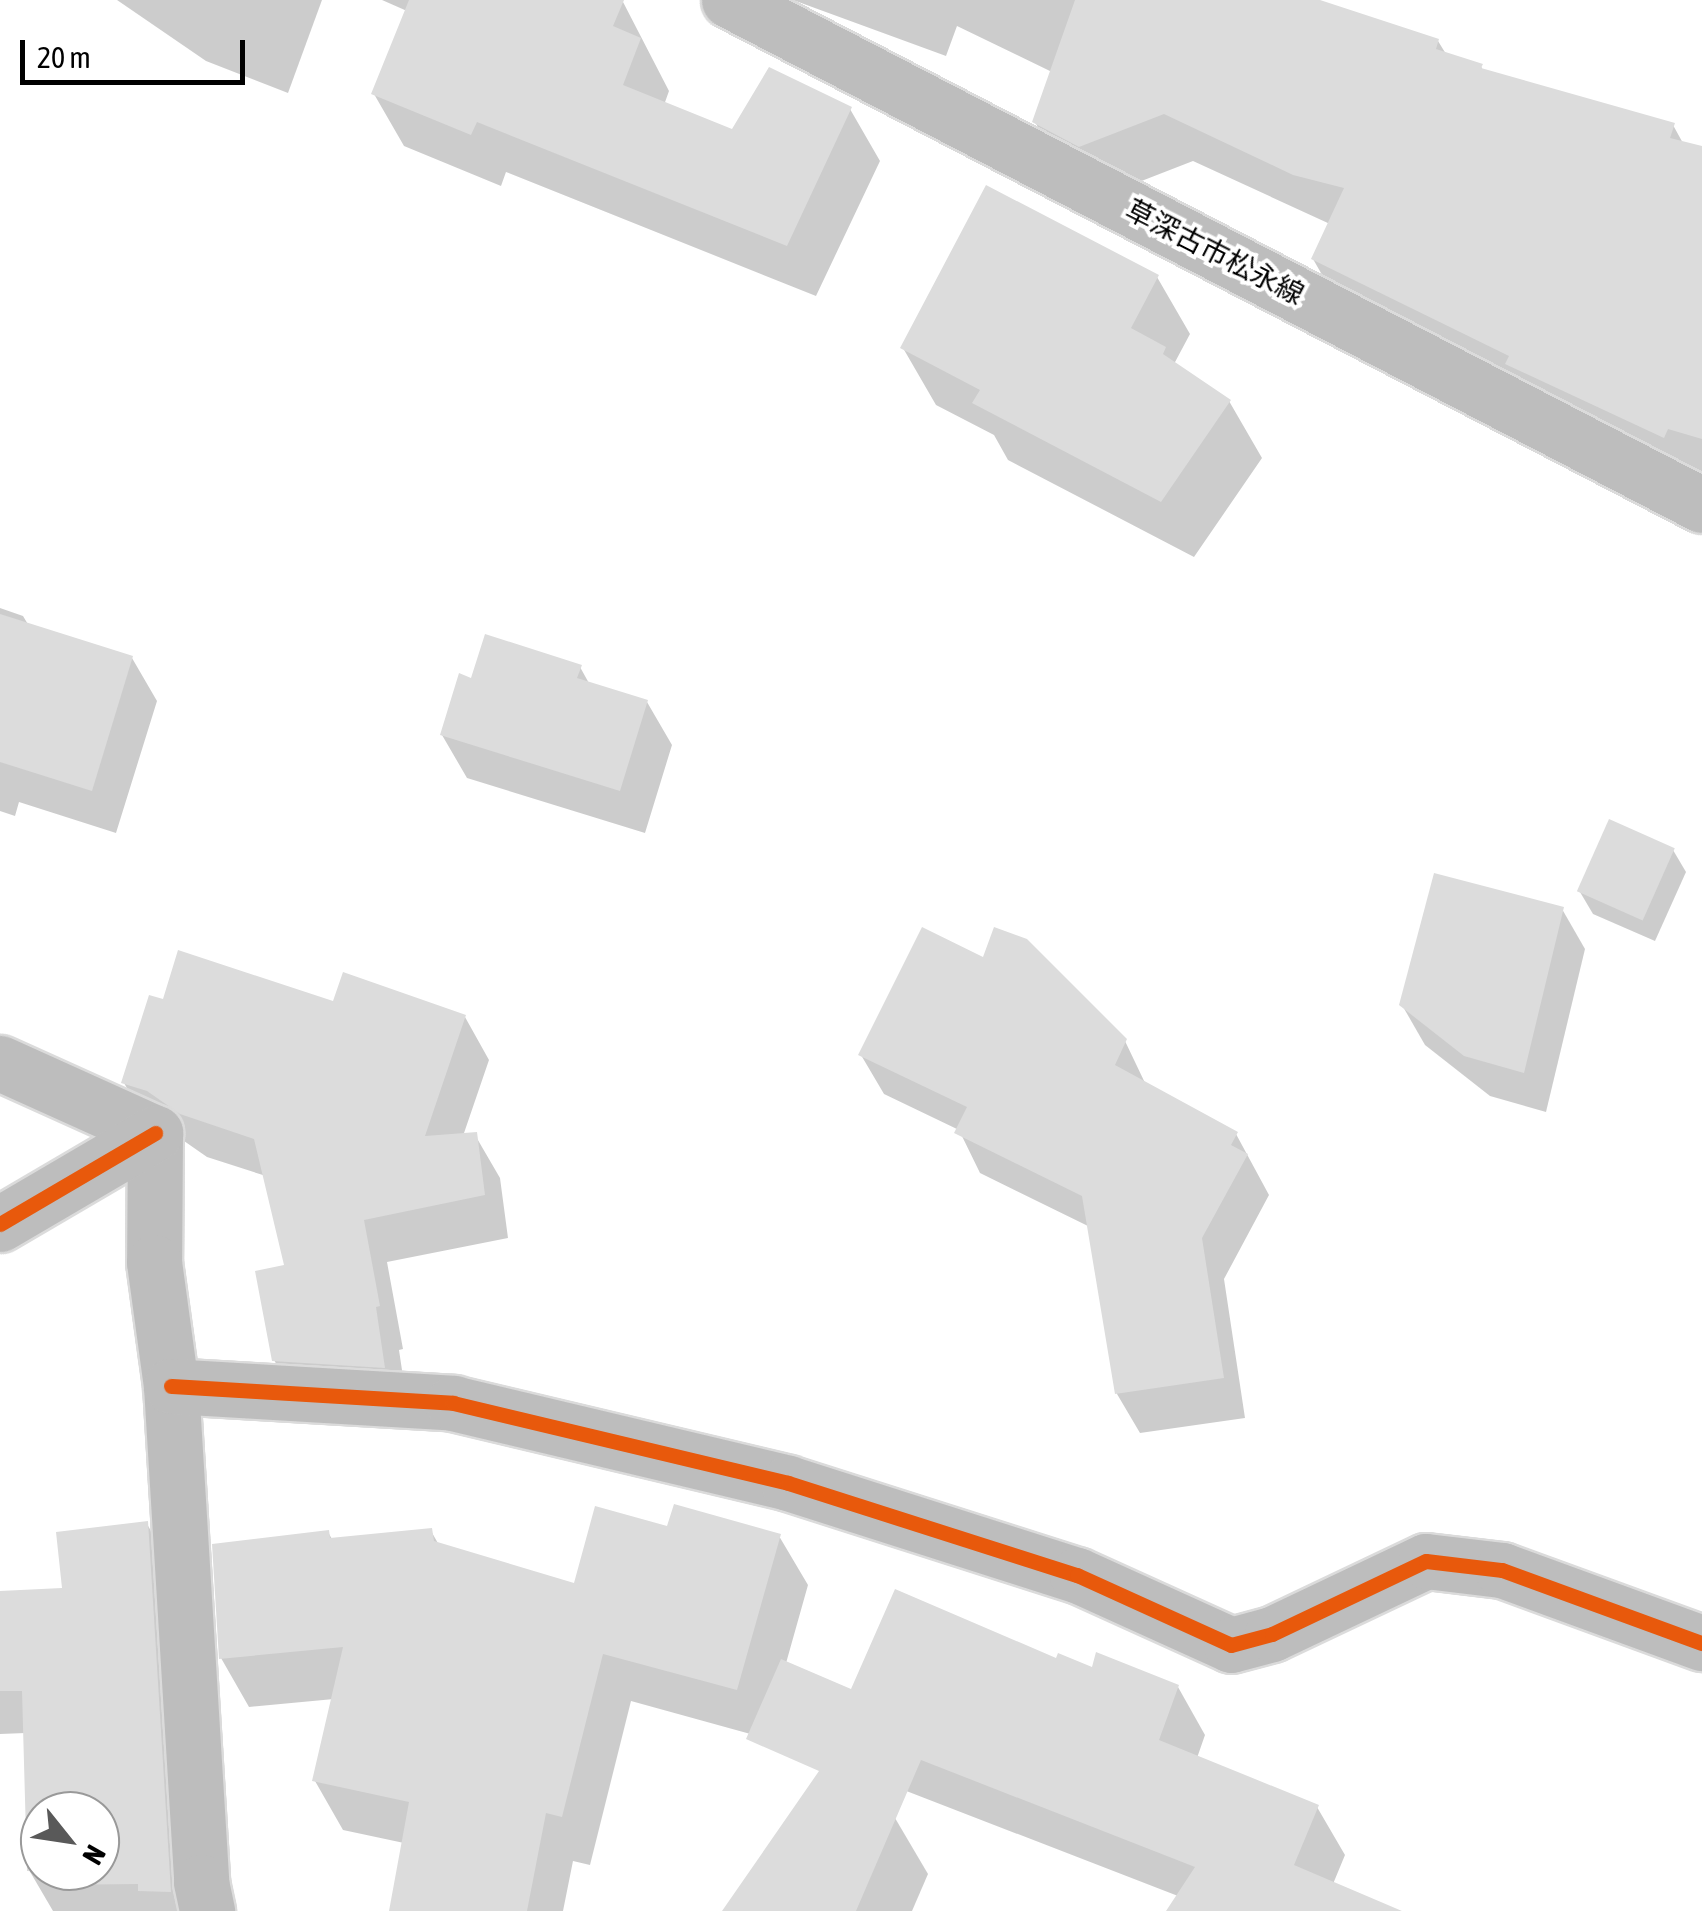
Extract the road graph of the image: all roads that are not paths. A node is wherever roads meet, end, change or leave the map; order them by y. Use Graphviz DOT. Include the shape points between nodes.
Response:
graph roads {
  1 [pos="729,0"];
  2 [pos="1702,504"];
  3 [pos="0,1064"];
  4 [pos="155,1133"];
  5 [pos="0,1224"];
  6 [pos="172,1386"];
  7 [pos="1702,1643"];
  8 [pos="207,1911"];
  1 -- 2 [label="street, 草深古市松永線"];
  3 -- 4 [label="street"];
  4 -- 5 [label="street"];
  4 -- 6 [label="street" via="154,1262"];
  6 -- 7 [label="street" via="453,1403 788,1483 1077,1576 1232,1644 1272,1634 1426,1561 1502,1570"];
  6 -- 8 [label="street"];
}
